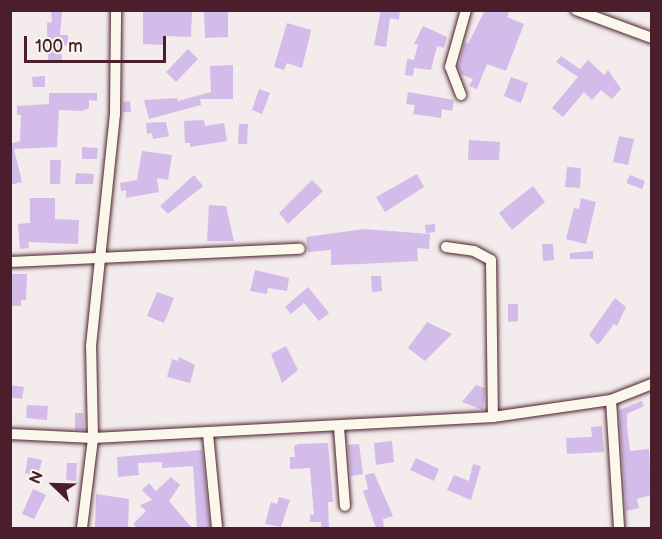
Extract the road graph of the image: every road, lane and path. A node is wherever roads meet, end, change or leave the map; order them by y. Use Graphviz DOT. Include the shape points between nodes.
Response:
graph roads {
  1 [pos="116,10"];
  2 [pos="466,10"];
  3 [pos="576,10"];
  4 [pos="651,38"];
  5 [pos="461,95"];
  6 [pos="446,247"];
  7 [pos="300,249"];
  8 [pos="100,258"];
  9 [pos="10,262"];
  10 [pos="651,384"];
  11 [pos="611,400"];
  12 [pos="493,417"];
  13 [pos="339,427"];
  14 [pos="10,434"];
  15 [pos="208,434"];
  16 [pos="93,438"];
  17 [pos="345,506"];
  18 [pos="82,528"];
  19 [pos="217,528"];
  20 [pos="619,528"];
  1 -- 8 [label="street" via="115,114"];
  2 -- 5 [label="street" via="450,67"];
  3 -- 4 [label="street"];
  6 -- 12 [label="street" via="491,260"];
  7 -- 8 [label="street"];
  8 -- 9 [label="street"];
  8 -- 16 [label="street" via="91,346"];
  10 -- 11 [label="street"];
  11 -- 12 [label="street"];
  11 -- 20 [label="street"];
  12 -- 13 [label="street"];
  13 -- 15 [label="street"];
  13 -- 17 [label="street"];
  14 -- 16 [label="street"];
  15 -- 16 [label="street"];
  15 -- 19 [label="street"];
  16 -- 18 [label="street"];
}
